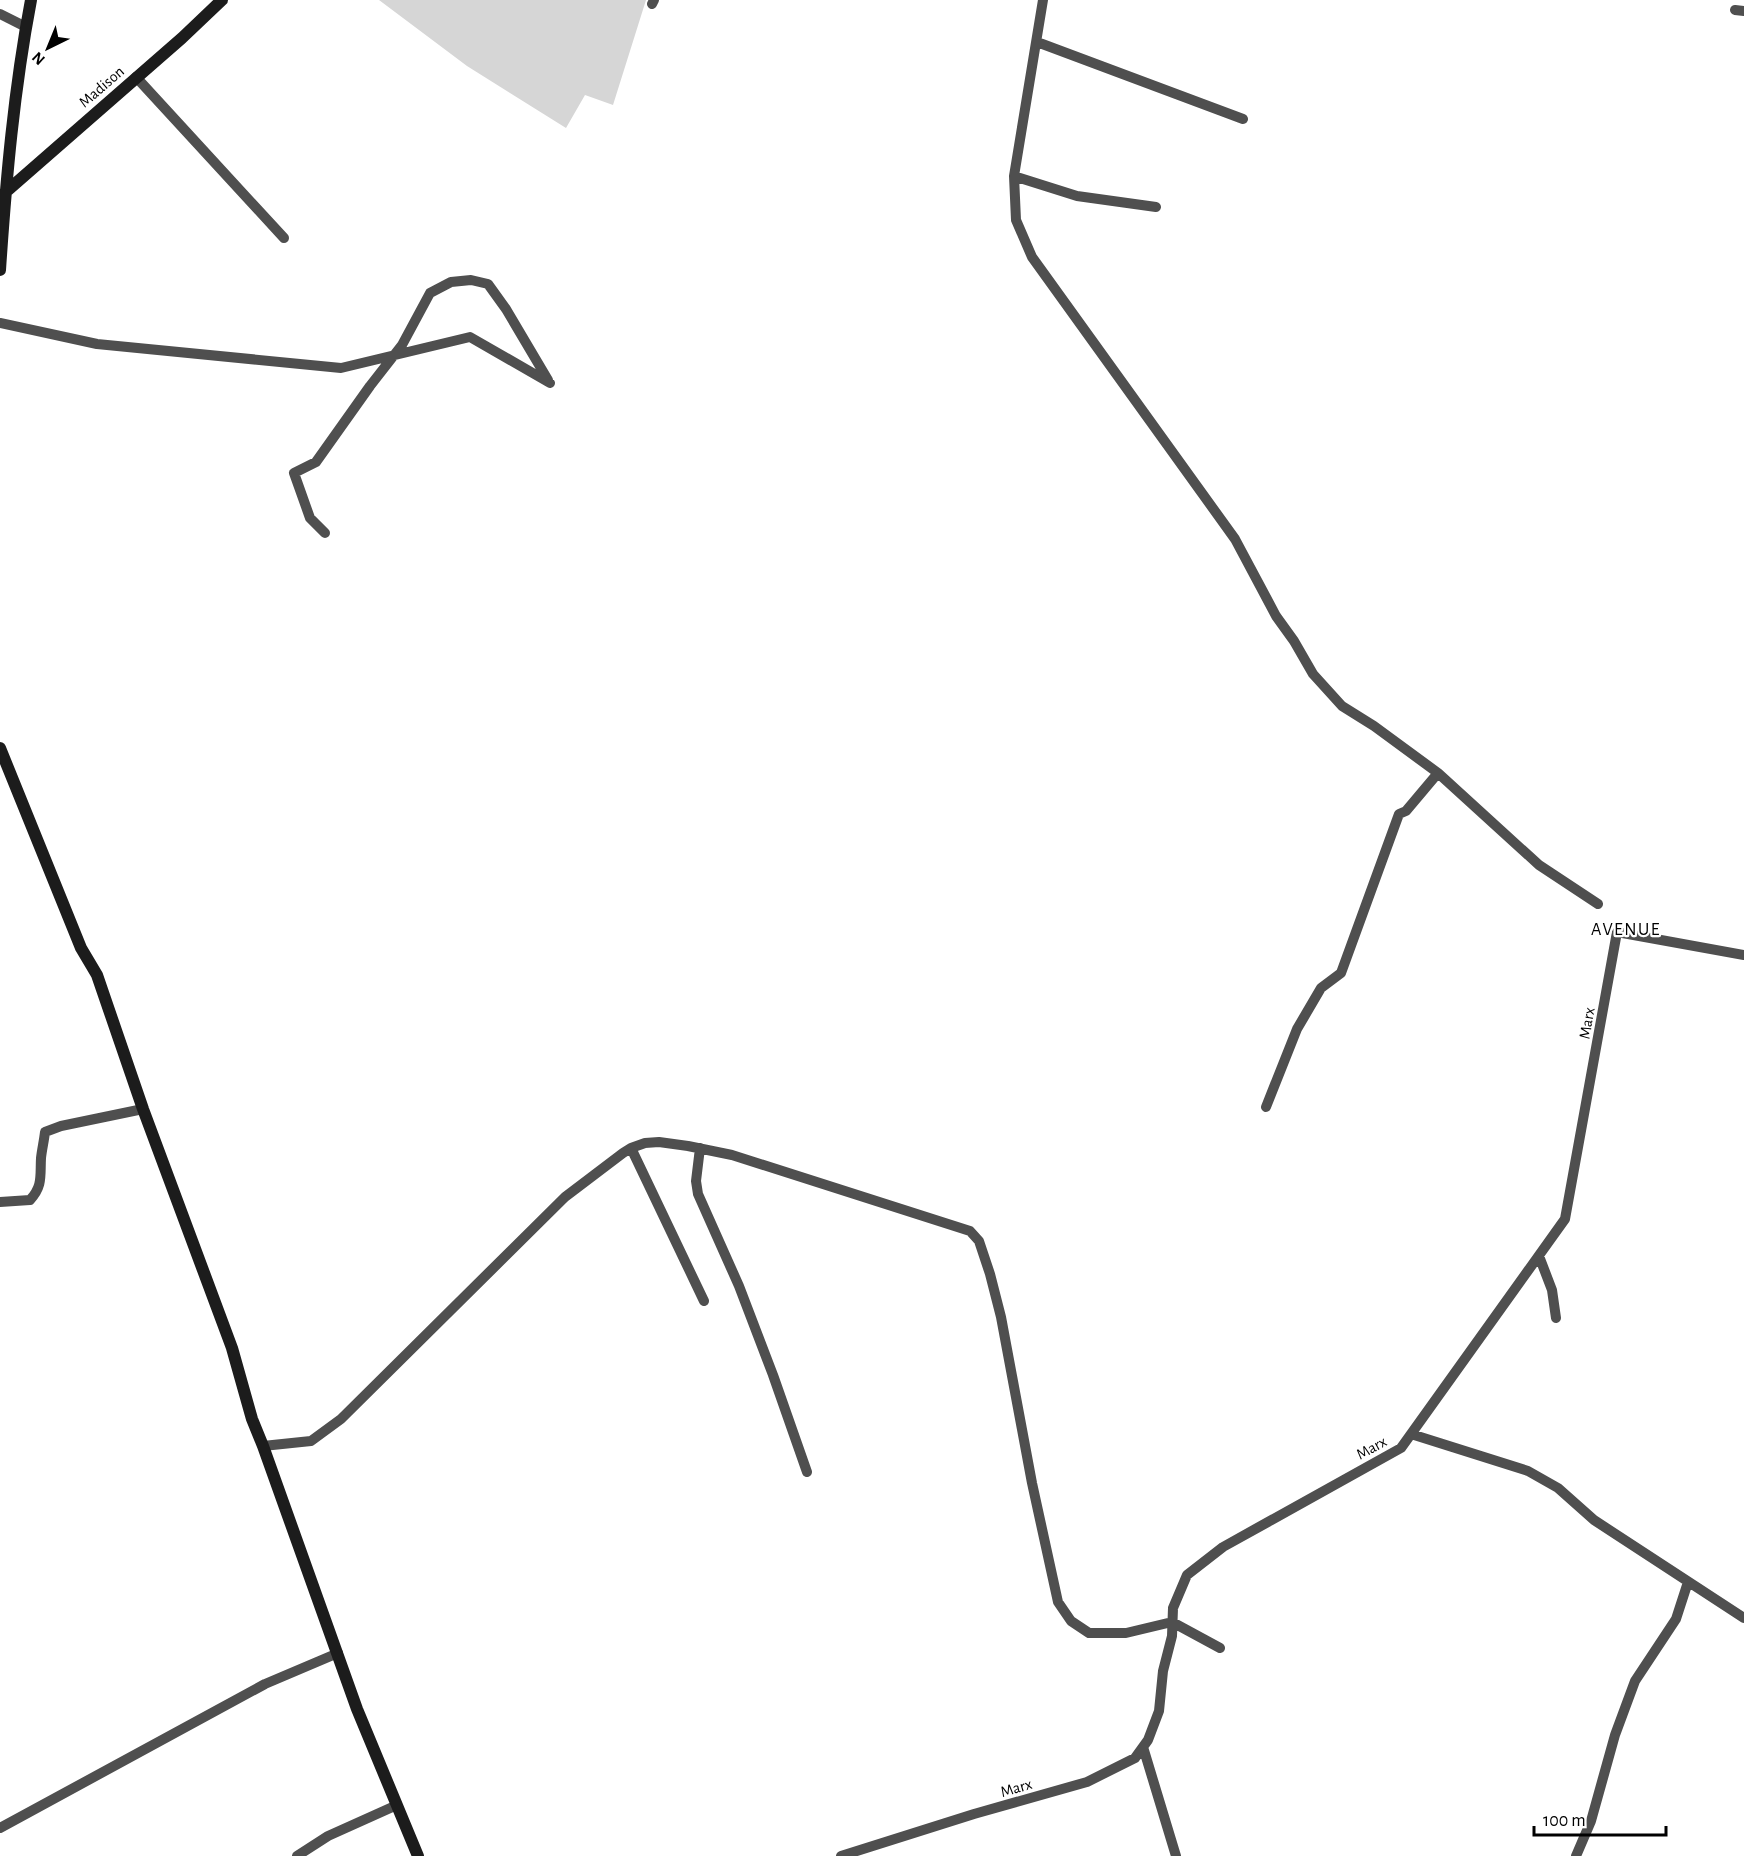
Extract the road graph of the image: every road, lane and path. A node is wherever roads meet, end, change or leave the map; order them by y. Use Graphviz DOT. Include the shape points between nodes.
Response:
graph roads {
  1 [pos="31,0"];
  2 [pos="222,0"];
  3 [pos="1043,0"];
  4 [pos="0,14"];
  5 [pos="26,27"];
  6 [pos="1036,42"];
  7 [pos="136,77"];
  8 [pos="1243,119"];
  9 [pos="1014,176"];
  10 [pos="2,194"];
  11 [pos="1156,207"];
  12 [pos="284,238"];
  13 [pos="0,270"];
  14 [pos="0,323"];
  15 [pos="395,355"];
  16 [pos="326,533"];
  17 [pos="0,748"];
  18 [pos="1438,773"];
  19 [pos="1599,904"];
  20 [pos="1744,955"];
  21 [pos="1266,1107"];
  22 [pos="143,1109"];
  23 [pos="631,1148"];
  24 [pos="700,1148"];
  25 [pos="0,1202"];
  26 [pos="1539,1256"];
  27 [pos="704,1301"];
  28 [pos="1556,1318"];
  29 [pos="1411,1434"];
  30 [pos="263,1446"];
  31 [pos="807,1472"];
  32 [pos="1688,1582"];
  33 [pos="1744,1618"];
  34 [pos="1172,1622"];
  35 [pos="1220,1648"];
  36 [pos="338,1653"];
  37 [pos="1143,1747"];
  38 [pos="397,1805"];
  39 [pos="0,1828"];
  40 [pos="297,1856"];
  41 [pos="418,1856"];
  42 [pos="841,1856"];
  43 [pos="1176,1856"];
  44 [pos="1576,1856"];
  1 -- 5 [label="street"];
  2 -- 7 [label="street, Madison"];
  3 -- 6 [label="street"];
  4 -- 5 [label="street"];
  5 -- 10 [label="street"];
  6 -- 8 [label="street"];
  6 -- 9 [label="street"];
  7 -- 10 [label="street, Madison"];
  7 -- 12 [label="street"];
  9 -- 11 [label="street" via="1077,196"];
  9 -- 18 [label="street" via="1016,220 1032,257 1235,539 1276,616 1313,674 1342,706"];
  10 -- 13 [label="street"];
  14 -- 15 [label="street" via="97,344 341,368"];
  15 -- 15 [label="street" via="470,337 550,383 488,284 471,280 451,282 430,293"];
  15 -- 16 [label="street" via="316,462 294,473 310,518"];
  17 -- 22 [label="street" via="81,948 97,975"];
  18 -- 19 [label="street" via="1539,865"];
  18 -- 21 [label="street" via="1406,811 1399,814 1341,972 1321,988 1297,1029"];
  20 -- 26 [label="street, Marx" via="1617,932 1565,1219"];
  22 -- 25 [label="street" via="45,1132 38,1192 30,1200"];
  22 -- 30 [label="street" via="232,1348"];
  23 -- 24 [label="street" via="659,1142"];
  23 -- 27 [label="street"];
  23 -- 30 [label="street" via="565,1197 341,1419 311,1441"];
  24 -- 31 [label="street" via="698,1194 740,1286"];
  24 -- 34 [label="street" via="970,1231 979,1241 1001,1317 1058,1602 1071,1621 1089,1633 1126,1633"];
  26 -- 28 [label="street" via="1552,1290"];
  26 -- 29 [label="street, Marx"];
  29 -- 32 [label="street" via="1528,1471 1558,1488 1594,1520"];
  29 -- 34 [label="street, Marx" via="1401,1448 1223,1547 1187,1575 1173,1608"];
  30 -- 36 [label="street"];
  32 -- 33 [label="street"];
  32 -- 44 [label="street" via="1676,1619 1635,1681 1591,1821"];
  34 -- 35 [label="street"];
  34 -- 37 [label="street, Marx" via="1158,1711"];
  36 -- 38 [label="street"];
  36 -- 39 [label="street" via="265,1684"];
  37 -- 42 [label="street, Marx" via="1135,1758 1088,1782"];
  37 -- 43 [label="street"];
  38 -- 40 [label="street" via="328,1836"];
  38 -- 41 [label="street"];
}
